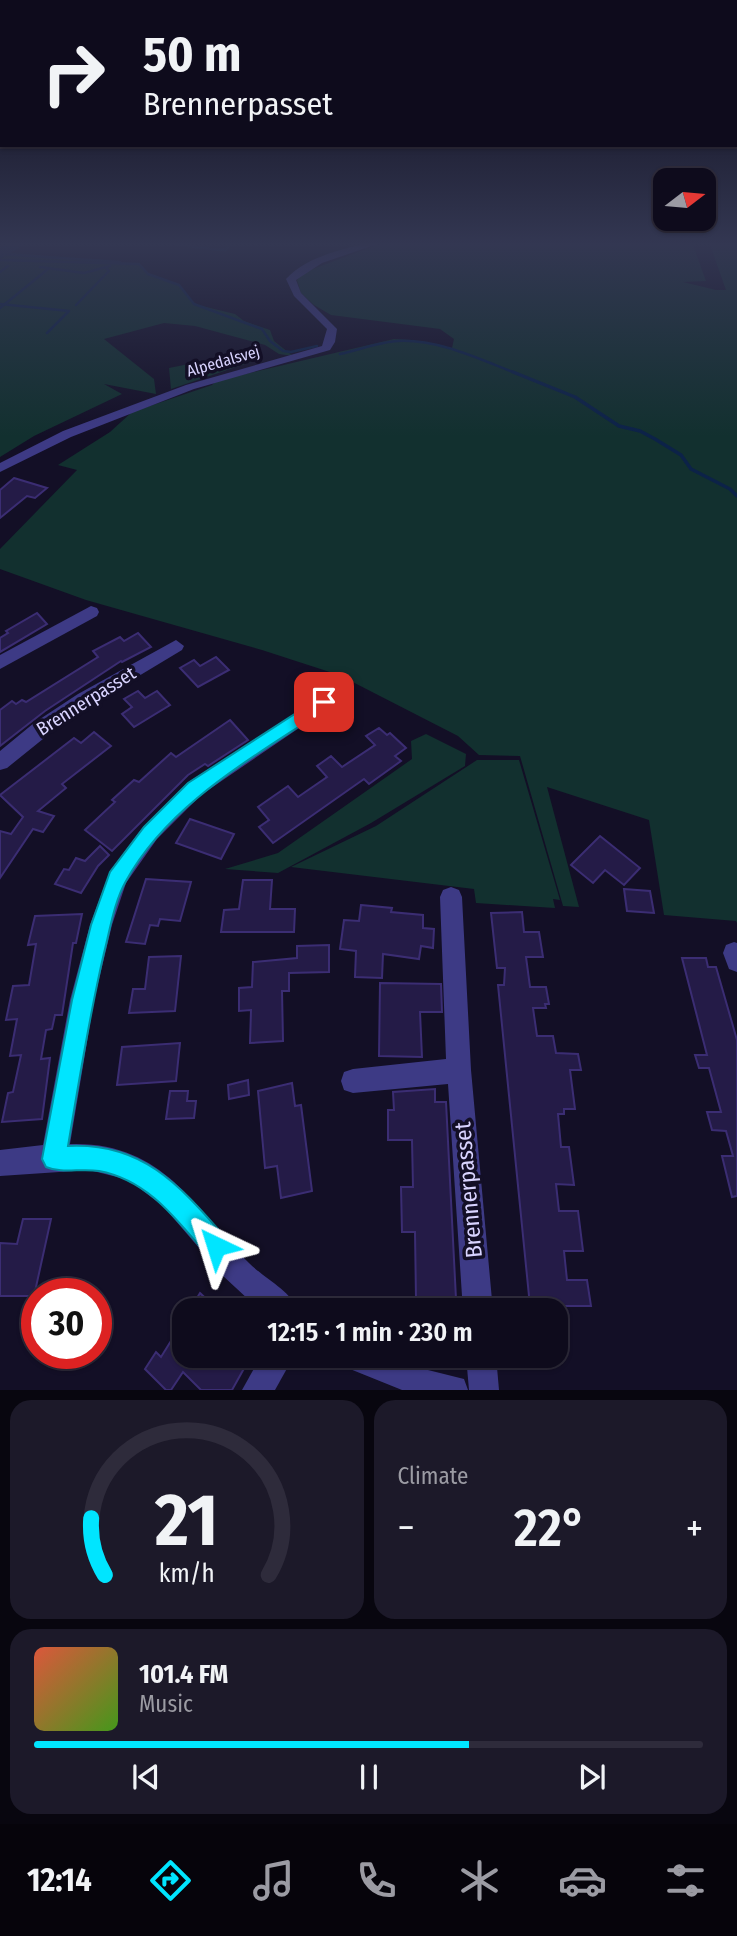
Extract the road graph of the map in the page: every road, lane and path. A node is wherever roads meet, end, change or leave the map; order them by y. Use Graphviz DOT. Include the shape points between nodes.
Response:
graph roads {
  1 [pos="311,307"];
  2 [pos="0,468"];
  3 [pos="91,612"];
  4 [pos="176,646"];
  5 [pos="0,663"];
  6 [pos="324,702"];
  7 [pos="0,762"];
  8 [pos="451,897"];
  9 [pos="459,1070"];
  10 [pos="353,1081"];
  11 [pos="54,1159"];
  12 [pos="0,1163"];
  13 [pos="268,1298"];
  14 [pos="477,1298"];
  15 [pos="271,1368"];
  16 [pos="385,1368"];
  17 [pos="482,1368"];
  18 [pos="257,1390"];
  19 [pos="453,1390"];
  20 [pos="484,1390"];
  1 -- 2 [label="street, Alpedalsvej" via="332,329 326,348 190,387 67,434"];
  3 -- 5 [label="street"];
  4 -- 7 [label="street, Brennerpasset" via="27,736"];
  6 -- 11 [label="street" via="194,789 150,833 117,878 82,1000"];
  8 -- 9 [label="street, Brennerpasset"];
  9 -- 10 [label="street"];
  9 -- 14 [label="street, Brennerpasset"];
  11 -- 12 [label="street"];
  11 -- 13 [label="street" via="87,1157 118,1162 146,1175 171,1195 246,1280"];
  15 -- 18 [label="street"];
  16 -- 19 [label="street"];
  17 -- 20 [label="street"];
}
